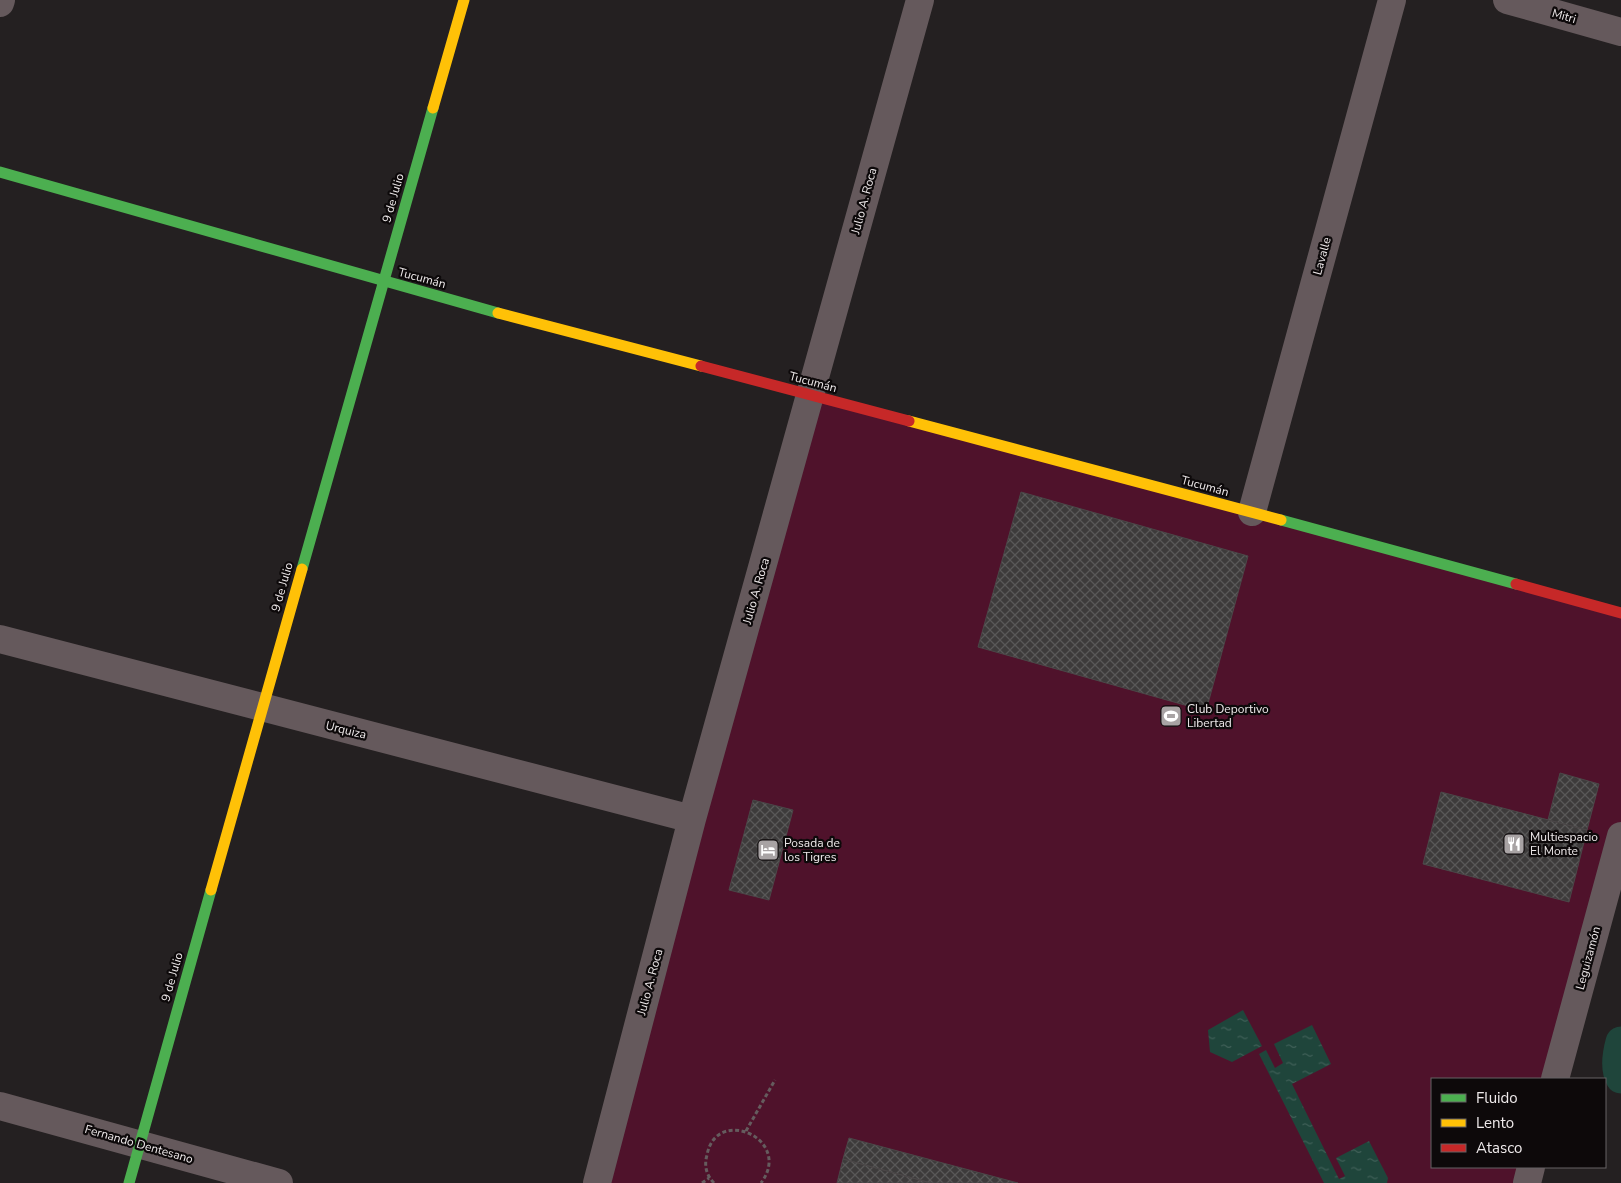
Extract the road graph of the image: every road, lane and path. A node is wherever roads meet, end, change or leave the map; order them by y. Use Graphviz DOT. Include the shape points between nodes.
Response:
graph roads {
  1 [pos="464,0"];
  2 [pos="920,0"];
  3 [pos="1392,0"];
  4 [pos="1507,0"];
  5 [pos="1621,32"];
  6 [pos="0,172"];
  7 [pos="383,281"];
  8 [pos="810,395"];
  9 [pos="1252,512"];
  10 [pos="1621,613"];
  11 [pos="0,639"];
  12 [pos="262,708"];
  13 [pos="692,819"];
  14 [pos="1621,836"];
  15 [pos="1555,1078"];
  16 [pos="775,1080"];
  17 [pos="0,1106"];
  18 [pos="746,1131"];
  19 [pos="140,1144"];
  20 [pos="1531,1168"];
  21 [pos="709,1178"];
  22 [pos="129,1183"];
  23 [pos="279,1183"];
  24 [pos="597,1183"];
  25 [pos="702,1183"];
  26 [pos="714,1183"];
  27 [pos="762,1183"];
  28 [pos="1527,1183"];
  1 -- 7 [label="street, 9 de Julio"];
  2 -- 8 [label="street, Julio A. Roca"];
  3 -- 9 [label="street, Lavalle"];
  4 -- 5 [label="street, Mitri"];
  6 -- 7 [label="street, Tucumán"];
  7 -- 8 [label="street, Tucumán"];
  7 -- 12 [label="street, 9 de Julio"];
  8 -- 9 [label="street, Tucumán"];
  8 -- 13 [label="street, Julio A. Roca"];
  9 -- 10 [label="street, Tucumán"];
  11 -- 12 [label="street, Urquiza"];
  12 -- 13 [label="street, Urquiza"];
  12 -- 19 [label="street, 9 de Julio"];
  13 -- 24 [label="street, Julio A. Roca"];
  14 -- 15 [label="street, Leguizamón"];
  16 -- 18 [label="path"];
  17 -- 19 [label="street, Fernando Dentesano"];
  18 -- 21 [label="path" via="731,1130 717,1136 708,1149 705,1164"];
  18 -- 27 [label="path" via="760,1138 768,1152 769,1167"];
  19 -- 22 [label="street, 9 de Julio"];
  19 -- 23 [label="street, Fernando Dentesano"];
  20 -- 28 [label="street"];
  21 -- 25 [label="path"];
  21 -- 26 [label="path"];
}
